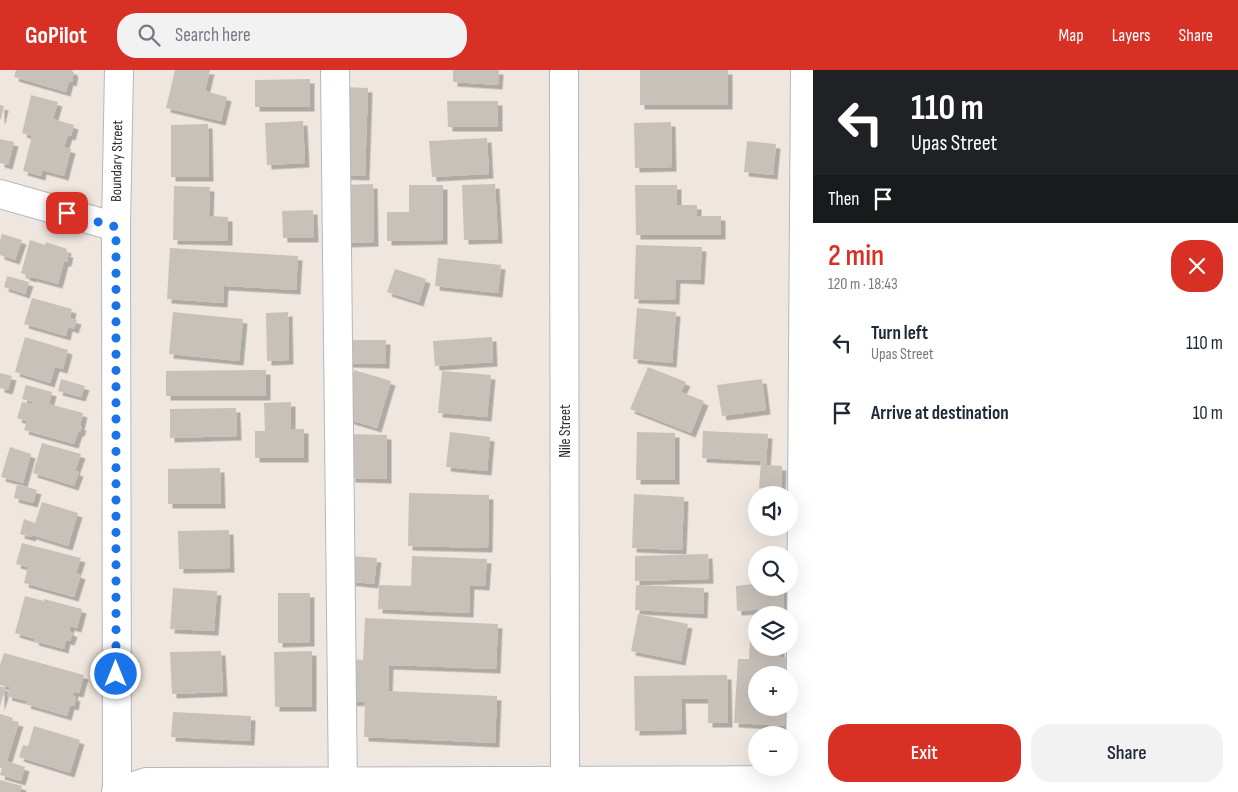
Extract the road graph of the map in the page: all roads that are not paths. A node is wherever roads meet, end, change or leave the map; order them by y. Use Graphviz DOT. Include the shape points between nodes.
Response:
graph roads {
  1 [pos="119,70"];
  2 [pos="335,70"];
  3 [pos="564,70"];
  4 [pos="805,70"];
  5 [pos="0,194"];
  6 [pos="116,227"];
  7 [pos="804,784"];
  8 [pos="565,786"];
  9 [pos="343,787"];
  10 [pos="116,792"];
  1 -- 6 [label="street, Boundary Street"];
  2 -- 9 [label="street"];
  3 -- 8 [label="street, Nile Street"];
  4 -- 7 [label="street"];
  5 -- 6 [label="street"];
  6 -- 10 [label="street, Boundary Street"];
  7 -- 8 [label="street"];
  8 -- 9 [label="street"];
  9 -- 10 [label="street" via="146,782"];
}
